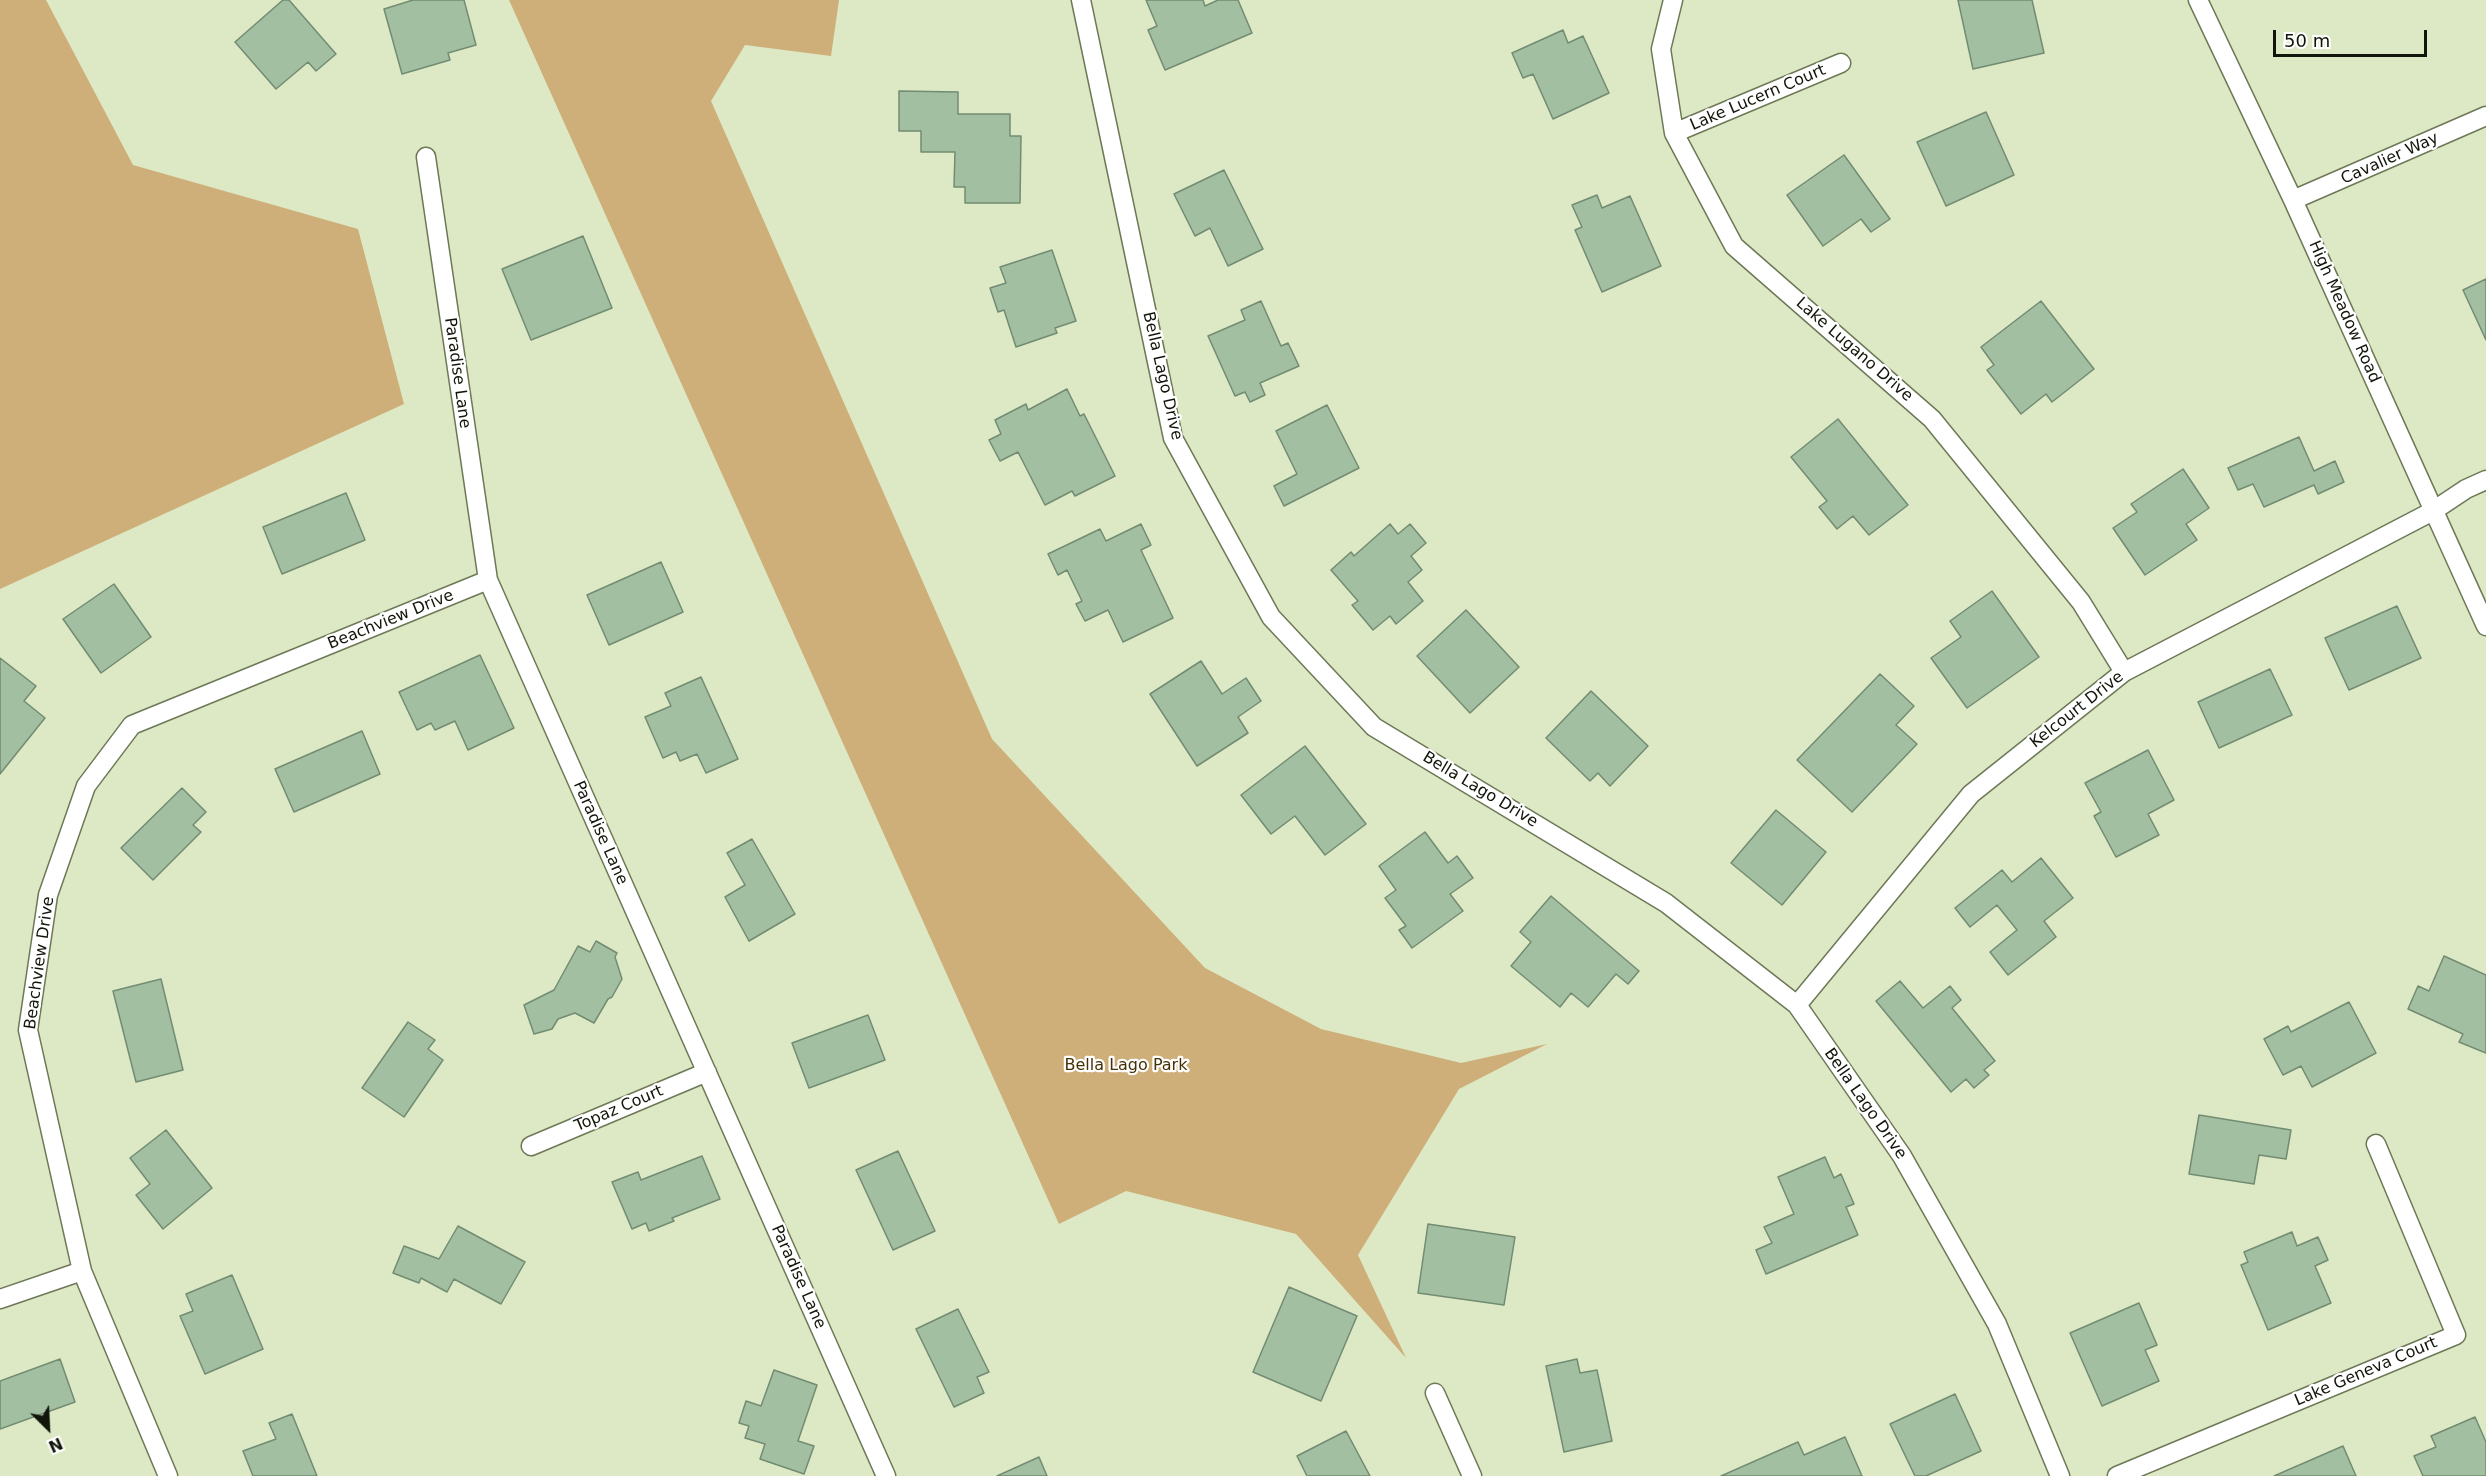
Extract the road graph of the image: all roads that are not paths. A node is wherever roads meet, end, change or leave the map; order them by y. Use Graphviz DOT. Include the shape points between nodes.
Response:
graph roads {
  1 [pos="1081,0"];
  2 [pos="1673,0"];
  3 [pos="2198,0"];
  4 [pos="1841,63"];
  5 [pos="2486,116"];
  6 [pos="1674,133"];
  7 [pos="426,157"];
  8 [pos="2294,200"];
  9 [pos="2486,480"];
  10 [pos="2433,511"];
  11 [pos="488,580"];
  12 [pos="2486,626"];
  13 [pos="2124,672"];
  14 [pos="1797,1005"];
  15 [pos="707,1072"];
  16 [pos="2376,1144"];
  17 [pos="531,1146"];
  18 [pos="82,1271"];
  19 [pos="0,1299"];
  20 [pos="1435,1393"];
  21 [pos="168,1476"];
  22 [pos="886,1476"];
  23 [pos="1472,1476"];
  24 [pos="2060,1476"];
  25 [pos="2118,1476"];
  1 -- 14 [label="street, Bella Lago Drive" via="1173,438 1271,617 1374,727 1666,903"];
  2 -- 6 [label="street, Lake Lugano Drive" via="1661,49"];
  3 -- 8 [label="street, High Meadow Road"];
  4 -- 6 [label="street, Lake Lucern Court"];
  5 -- 8 [label="street, Cavalier Way"];
  6 -- 13 [label="street, Lake Lugano Drive" via="1734,246 1932,419 2081,602"];
  7 -- 11 [label="street, Paradise Lane"];
  8 -- 10 [label="street, High Meadow Road"];
  9 -- 10 [label="street, Kelcourt Drive"];
  10 -- 12 [label="street, High Meadow Road"];
  10 -- 13 [label="street, Kelcourt Drive"];
  11 -- 15 [label="street, Paradise Lane"];
  11 -- 18 [label="street, Beachview Drive" via="132,725 86,786 48,895 28,1030"];
  13 -- 14 [label="street, Kelcourt Drive" via="1971,794"];
  14 -- 24 [label="street, Bella Lago Drive" via="1902,1156 1997,1324"];
  15 -- 17 [label="street, Topaz Court"];
  15 -- 22 [label="street, Paradise Lane"];
  16 -- 25 [label="street, Lake Geneva Court" via="2456,1335"];
  18 -- 19 [label="street"];
  18 -- 21 [label="street, Beachview Drive"];
  20 -- 23 [label="street"];
}
